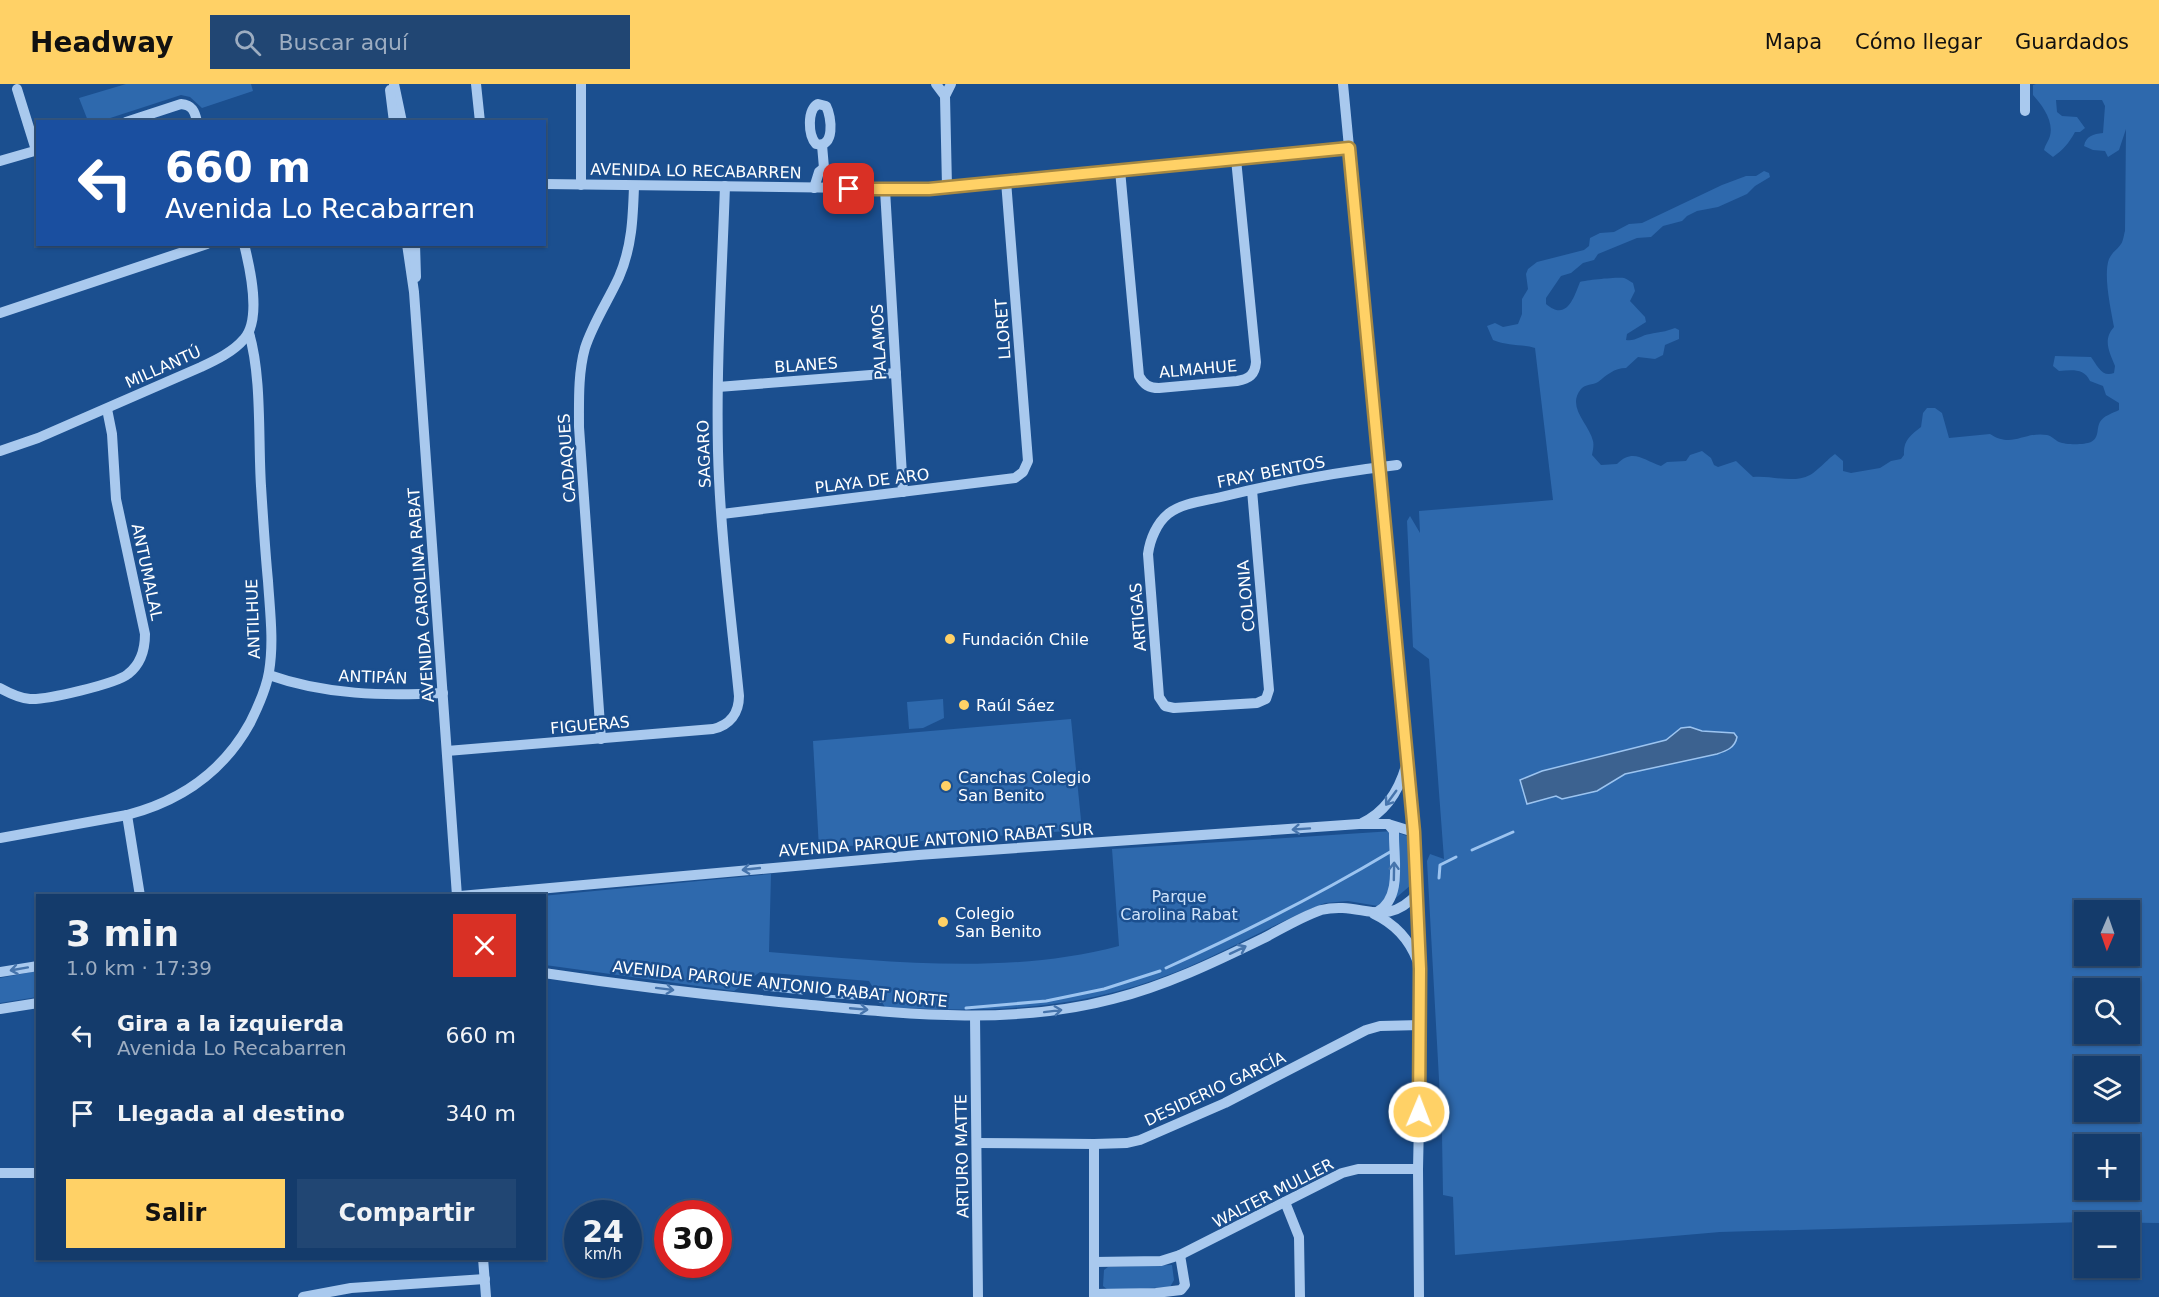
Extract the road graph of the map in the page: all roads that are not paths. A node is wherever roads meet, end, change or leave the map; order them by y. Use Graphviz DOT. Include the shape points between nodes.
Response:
graph roads {
  1 [pos="389,84"];
  2 [pos="394,84"];
  3 [pos="476,84"];
  4 [pos="581,84"];
  5 [pos="936,84"];
  6 [pos="951,84"];
  7 [pos="1343,84"];
  8 [pos="2025,84"];
  9 [pos="17,89"];
  10 [pos="945,96"];
  11 [pos="2025,111"];
  12 [pos="132,120"];
  13 [pos="197,120"];
  14 [pos="394,120"];
  15 [pos="402,120"];
  16 [pos="480,120"];
  17 [pos="822,145"];
  18 [pos="36,147"];
  19 [pos="1349,148"];
  20 [pos="36,150"];
  21 [pos="1236,159"];
  22 [pos="0,161"];
  23 [pos="824,168"];
  24 [pos="1120,170"];
  25 [pos="1006,181"];
  26 [pos="546,184"];
  27 [pos="581,185"];
  28 [pos="634,186"];
  29 [pos="725,186"];
  30 [pos="947,187"];
  31 [pos="814,188"];
  32 [pos="831,188"];
  33 [pos="885,190"];
  34 [pos="201,246"];
  35 [pos="244,246"];
  36 [pos="407,246"];
  37 [pos="416,246"];
  38 [pos="414,292"];
  39 [pos="0,313"];
  40 [pos="249,333"];
  41 [pos="896,373"];
  42 [pos="718,387"];
  43 [pos="107,409"];
  44 [pos="0,451"];
  45 [pos="1397,465"];
  46 [pos="1379,468"];
  47 [pos="1023,472"];
  48 [pos="1252,490"];
  49 [pos="903,492"];
  50 [pos="722,514"];
  51 [pos="1158,526"];
  52 [pos="268,675"];
  53 [pos="0,688"];
  54 [pos="443,693"];
  55 [pos="1165,706"];
  56 [pos="732,718"];
  57 [pos="601,739"];
  58 [pos="447,751"];
  59 [pos="1407,760"];
  60 [pos="127,815"];
  61 [pos="1359,824"];
  62 [pos="1388,824"];
  63 [pos="1414,832"];
  64 [pos="0,838"];
  65 [pos="1418,893"];
  66 [pos="140,894"];
  67 [pos="459,894"];
  68 [pos="481,894"];
  69 [pos="1374,912"];
  70 [pos="36,966"];
  71 [pos="1420,969"];
  72 [pos="0,972"];
  73 [pos="546,973"];
  74 [pos="36,1003"];
  75 [pos="0,1009"];
  76 [pos="975,1016"];
  77 [pos="1421,1025"];
  78 [pos="977,1143"];
  79 [pos="1094,1144"];
  80 [pos="1418,1169"];
  81 [pos="0,1173"];
  82 [pos="36,1173"];
  83 [pos="1285,1202"];
  84 [pos="1180,1255"];
  85 [pos="483,1260"];
  86 [pos="1094,1262"];
  87 [pos="485,1279"];
  88 [pos="1171,1295"];
  89 [pos="1094,1296"];
  90 [pos="303,1297"];
  91 [pos="486,1297"];
  92 [pos="978,1297"];
  93 [pos="1300,1297"];
  94 [pos="1419,1297"];
  1 -- 14 [label="street"];
  2 -- 15 [label="street"];
  3 -- 16 [label="street"];
  4 -- 27 [label="street"];
  5 -- 10 [label="street"];
  6 -- 10 [label="street"];
  7 -- 19 [label="street"];
  8 -- 11 [label="street"];
  9 -- 18 [label="street"];
  10 -- 30 [label="street"];
  12 -- 13 [label="street" via="181,104 194,110"];
  17 -- 23 [label="street"];
  19 -- 21 [label="street, AVENIDA LO RECABARREN"];
  19 -- 46 [label="street"];
  20 -- 22 [label="street"];
  21 -- 24 [label="street, AVENIDA LO RECABARREN"];
  21 -- 24 [label="street, ALMAHUE" via="1256,362 1252,375 1237,381 1159,388 1142,382"];
  23 -- 31 [label="street"];
  23 -- 32 [label="street" via="830,173"];
  24 -- 25 [label="street, AVENIDA LO RECABARREN"];
  25 -- 30 [label="street, AVENIDA LO RECABARREN"];
  25 -- 47 [label="street, LLORET" via="1028,461"];
  26 -- 27 [label="street, AVENIDA LO RECABARREN"];
  27 -- 28 [label="street, AVENIDA LO RECABARREN"];
  28 -- 29 [label="street, AVENIDA LO RECABARREN"];
  28 -- 57 [label="street, CADAQUES" via="629,245 619,275 591,329 579,386"];
  29 -- 31 [label="street, AVENIDA LO RECABARREN"];
  29 -- 42 [label="street, SAGARO"];
  30 -- 33 [label="street, AVENIDA LO RECABARREN"];
  31 -- 32 [label="street, AVENIDA LO RECABARREN"];
  32 -- 33 [label="street, AVENIDA LO RECABARREN"];
  33 -- 41 [label="street, PALAMOS"];
  34 -- 39 [label="street"];
  35 -- 40 [label="street" via="253,280"];
  36 -- 38 [label="street, AVENIDA CAROLINA RABAT"];
  37 -- 38 [label="street, AVENIDA CAROLINA RABAT"];
  38 -- 54 [label="street, AVENIDA CAROLINA RABAT"];
  40 -- 43 [label="street, MILLANTÚ" via="209,363"];
  40 -- 52 [label="street, ANTILHUE" via="255,359 271,626"];
  41 -- 42 [label="street, BLANES"];
  41 -- 49 [label="street, PALAMOS"];
  42 -- 50 [label="street, SAGARO"];
  43 -- 44 [label="street, MILLANTÚ"];
  43 -- 53 [label="street, ANTUMALAL" via="116,499 145,633 142,654 127,676 111,683 32,699"];
  45 -- 46 [label="street, FRAY BENTOS"];
  46 -- 48 [label="street, FRAY BENTOS"];
  46 -- 59 [label="street"];
  47 -- 49 [label="street, PLAYA DE ARO" via="1015,478"];
  48 -- 51 [label="street, FRAY BENTOS" via="1178,508"];
  48 -- 55 [label="street, COLONIA" via="1269,690 1266,699 1257,703"];
  49 -- 50 [label="street, PLAYA DE ARO"];
  50 -- 56 [label="street, SAGARO" via="739,696"];
  51 -- 55 [label="street, ARTIGAS" via="1148,561 1159,697"];
  52 -- 54 [label="street, ANTIPÁN" via="349,693"];
  52 -- 60 [label="street, ANTILHUE" via="258,708 242,738 218,767 175,798"];
  54 -- 58 [label="street, AVENIDA CAROLINA RABAT"];
  56 -- 57 [label="street, FIGUERAS" via="713,729"];
  57 -- 58 [label="street, FIGUERAS"];
  58 -- 67 [label="street, AVENIDA CAROLINA RABAT"];
  59 -- 61 [label="street, one-way" via="1402,781 1389,802"];
  59 -- 63 [label="street"];
  60 -- 64 [label="street, ANTILHUE"];
  60 -- 66 [label="street"];
  61 -- 62 [label="street, AVENIDA PARQUE ANTONIO RABAT SUR"];
  61 -- 68 [label="street, AVENIDA PARQUE ANTONIO RABAT SUR, one-way" via="918,855"];
  62 -- 63 [label="street, AVENIDA PARQUE ANTONIO RABAT SUR"];
  69 -- 62 [label="street, one-way" via="1389,903 1394,890 1394,831"];
  63 -- 65 [label="street"];
  65 -- 69 [label="street, AVENIDA PARQUE ANTONIO RABAT NORTE" via="1397,911"];
  65 -- 71 [label="street"];
  69 -- 71 [label="street" via="1403,935"];
  76 -- 69 [label="street, AVENIDA PARQUE ANTONIO RABAT NORTE, one-way" via="1058,1010 1114,999 1166,982 1321,910 1339,907"];
  70 -- 72 [label="street, one-way"];
  71 -- 77 [label="street"];
  73 -- 76 [label="street, AVENIDA PARQUE ANTONIO RABAT NORTE, one-way" via="790,1003"];
  74 -- 75 [label="street"];
  76 -- 78 [label="street, ARTURO MATTE"];
  77 -- 79 [label="street, DESIDERIO GARCÍA" via="1366,1030 1151,1137 1127,1143"];
  77 -- 80 [label="street"];
  78 -- 79 [label="street, DESIDERIO GARCÍA"];
  78 -- 92 [label="street, ARTURO MATTE"];
  79 -- 86 [label="street"];
  80 -- 83 [label="street, WALTER MULLER" via="1350,1171"];
  80 -- 94 [label="street"];
  81 -- 82 [label="street"];
  83 -- 84 [label="street, WALTER MULLER"];
  83 -- 93 [label="street" via="1299,1238"];
  84 -- 86 [label="street, WALTER MULLER" via="1161,1261"];
  84 -- 88 [label="street" via="1185,1285"];
  85 -- 87 [label="street"];
  86 -- 89 [label="street"];
  87 -- 90 [label="street" via="351,1288"];
  87 -- 91 [label="street"];
  88 -- 89 [label="street"];
}
